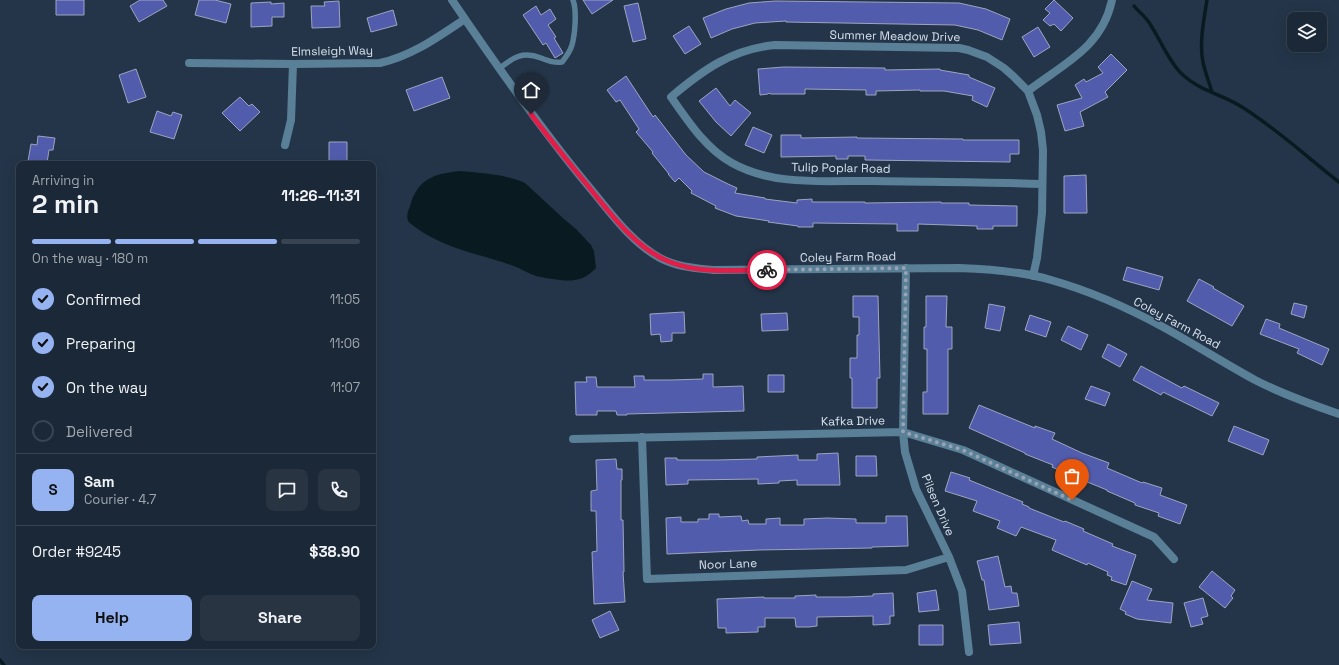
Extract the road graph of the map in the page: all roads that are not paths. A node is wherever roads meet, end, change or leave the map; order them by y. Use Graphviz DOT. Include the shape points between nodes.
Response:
graph roads {
  1 [pos="452,0"];
  2 [pos="573,0"];
  3 [pos="1112,0"];
  4 [pos="465,19"];
  5 [pos="189,63"];
  6 [pos="294,64"];
  7 [pos="499,69"];
  8 [pos="1028,91"];
  9 [pos="671,97"];
  10 [pos="285,145"];
  11 [pos="1042,184"];
  12 [pos="906,268"];
  13 [pos="1033,276"];
  14 [pos="1339,414"];
  15 [pos="903,432"];
  16 [pos="642,437"];
  17 [pos="573,439"];
  18 [pos="949,557"];
  19 [pos="1174,559"];
  20 [pos="969,652"];
  1 -- 4 [label="street, Coley Farm Road"];
  2 -- 7 [label="lane" via="575,25 572,45 562,62 555,63 522,55 509,60"];
  3 -- 8 [label="street" via="1095,38 1084,50"];
  4 -- 6 [label="street, Elmsleigh Way" via="415,51 393,60 362,64"];
  4 -- 7 [label="street, Coley Farm Road"];
  5 -- 6 [label="street, Elmsleigh Way"];
  6 -- 10 [label="street" via="291,120"];
  7 -- 12 [label="street, Coley Farm Road" via="539,125 610,213 641,245 660,258 678,265 713,270"];
  8 -- 9 [label="street, Summer Meadow Drive" via="996,62 959,48 775,46 758,47 720,61"];
  8 -- 11 [label="street, Summer Meadow Drive" via="1041,132"];
  9 -- 11 [label="street, Tulip Poplar Road" via="688,121 716,152 739,166 770,178"];
  11 -- 13 [label="street, Summer Meadow Drive" via="1041,232"];
  12 -- 13 [label="street, Coley Farm Road" via="989,269"];
  12 -- 15 [label="street, Pilsen Drive"];
  13 -- 14 [label="street, Coley Farm Road" via="1100,297 1162,327 1288,396"];
  15 -- 16 [label="street, Kafka Drive"];
  15 -- 18 [label="street, Pilsen Drive" via="905,452 916,489"];
  15 -- 19 [label="street, Kafka Drive" via="963,450 1154,537"];
  16 -- 17 [label="street, Kafka Drive"];
  16 -- 18 [label="street, Noor Lane" via="647,579 906,570"];
  18 -- 20 [label="street, Pilsen Drive" via="962,591"];
}
